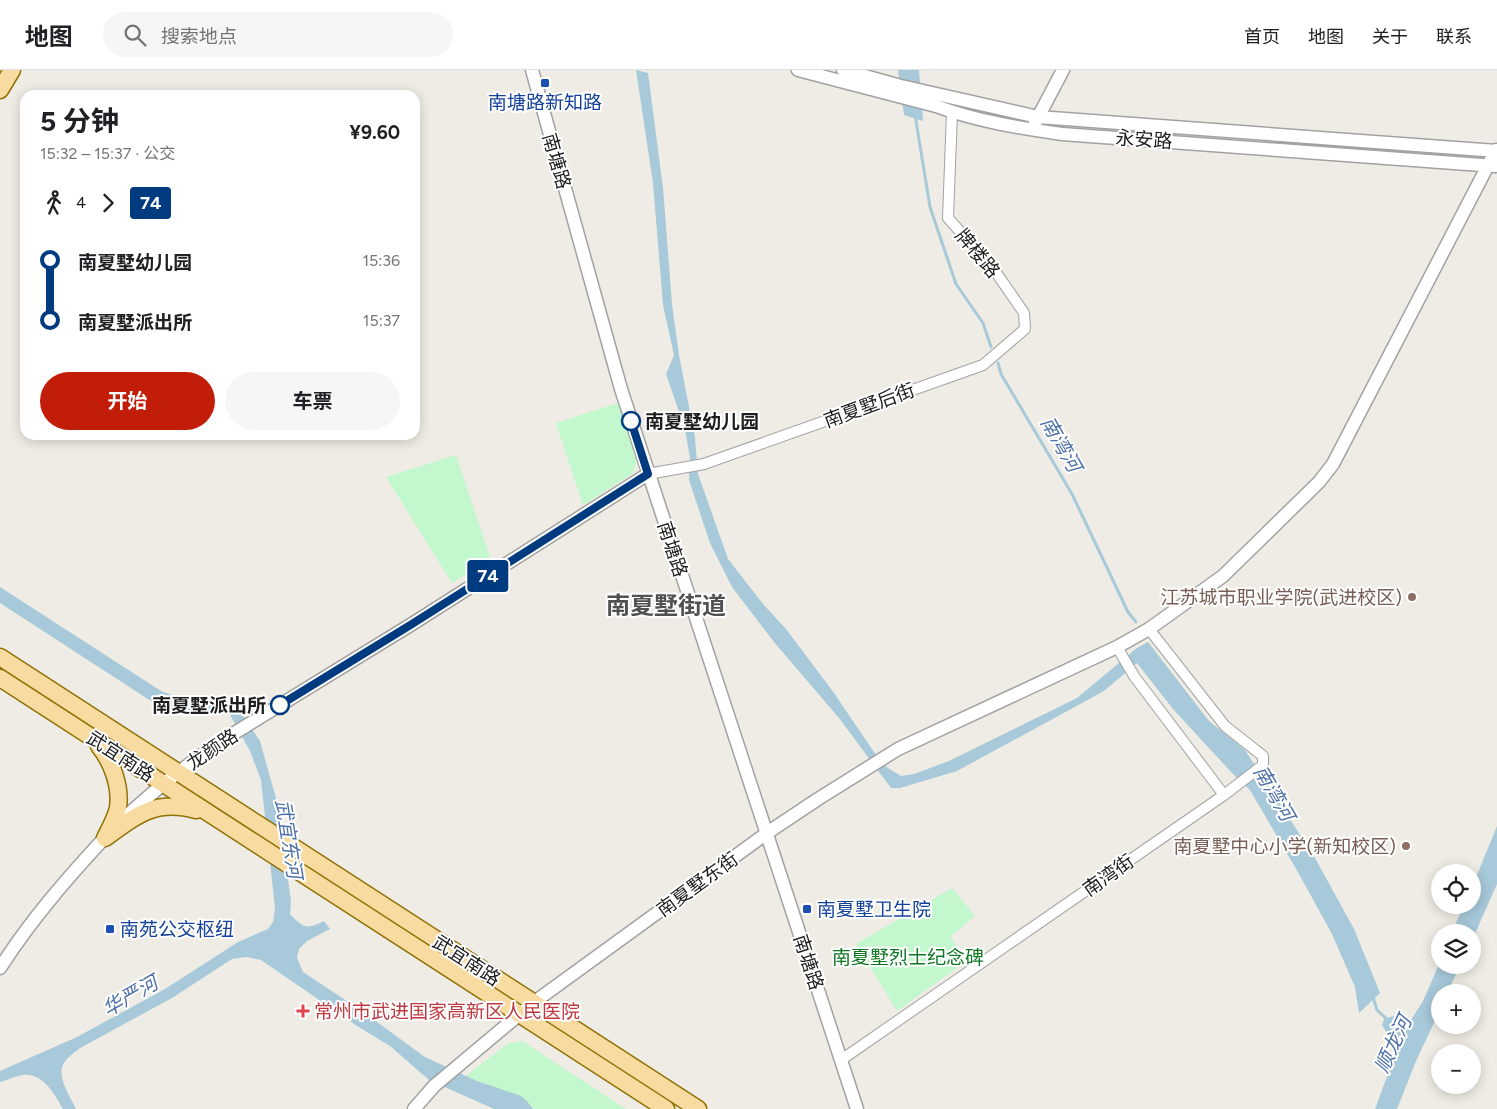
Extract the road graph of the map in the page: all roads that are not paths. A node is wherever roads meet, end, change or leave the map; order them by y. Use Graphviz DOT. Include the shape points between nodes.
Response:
graph roads {
  1 [pos="12,70"];
  2 [pos="532,70"];
  3 [pos="798,70"];
  4 [pos="843,70"];
  5 [pos="1064,70"];
  6 [pos="0,90"];
  7 [pos="902,92"];
  8 [pos="935,100"];
  9 [pos="952,112"];
  10 [pos="1038,117"];
  11 [pos="1031,130"];
  12 [pos="1497,150"];
  13 [pos="1493,166"];
  14 [pos="1025,329"];
  15 [pos="648,474"];
  16 [pos="1149,629"];
  17 [pos="1119,651"];
  18 [pos="0,657"];
  19 [pos="0,678"];
  20 [pos="91,737"];
  21 [pos="178,773"];
  22 [pos="163,784"];
  23 [pos="1224,795"];
  24 [pos="208,813"];
  25 [pos="767,833"];
  26 [pos="105,838"];
  27 [pos="0,968"];
  28 [pos="533,1003"];
  29 [pos="519,1014"];
  30 [pos="841,1060"];
  31 [pos="414,1109"];
  32 [pos="666,1109"];
  33 [pos="698,1109"];
  34 [pos="857,1109"];
  1 -- 6 [label="main road"];
  2 -- 15 [label="street, 南塘路"];
  3 -- 7 [label="street, 永安路"];
  4 -- 7 [label="street, 永安路"];
  5 -- 10 [label="street"];
  7 -- 8 [label="street, 永安路"];
  8 -- 9 [label="street, 永安路"];
  8 -- 10 [label="street, 永安路"];
  9 -- 11 [label="street, 永安路"];
  9 -- 14 [label="street, 牌楼路" via="948,218 1000,278 1024,313"];
  10 -- 11 [label="street"];
  10 -- 12 [label="street, 永安路"];
  11 -- 13 [label="street, 永安路"];
  12 -- 13 [label="street, 南夏墅东街"];
  13 -- 16 [label="street, 南夏墅东街" via="1333,464 1319,482 1223,576"];
  14 -- 15 [label="street, 南夏墅后街" via="982,365 704,464"];
  15 -- 21 [label="street, 龙颜路" via="229,736"];
  15 -- 25 [label="street, 南塘路"];
  16 -- 17 [label="street, 南夏墅东街"];
  16 -- 23 [label="street, 南湾街" via="1226,726 1263,756 1263,766"];
  17 -- 23 [label="street" via="1134,676"];
  17 -- 25 [label="street, 南夏墅东街" via="898,748"];
  18 -- 21 [label="main road, 武宜南路"];
  19 -- 20 [label="main road, 武宜南路"];
  20 -- 22 [label="main road, 武宜南路"];
  20 -- 26 [label="main road" via="108,758 119,792 118,810"];
  21 -- 22 [label="street, 龙颜路"];
  21 -- 28 [label="main road, 武宜南路"];
  22 -- 24 [label="main road, 武宜南路"];
  22 -- 26 [label="street, 龙颜路"];
  23 -- 30 [label="street, 南湾街"];
  24 -- 26 [label="main road" via="179,806 158,807 134,816"];
  24 -- 29 [label="main road, 武宜南路"];
  25 -- 28 [label="street, 南夏墅东街"];
  25 -- 30 [label="street, 南塘路"];
  26 -- 27 [label="street, 龙颜路" via="62,885"];
  28 -- 29 [label="street, 南夏墅东街"];
  28 -- 33 [label="main road, 武宜南路"];
  29 -- 31 [label="street, 南夏墅东街" via="434,1086"];
  29 -- 32 [label="main road, 武宜南路"];
  30 -- 34 [label="street, 南塘路"];
}
